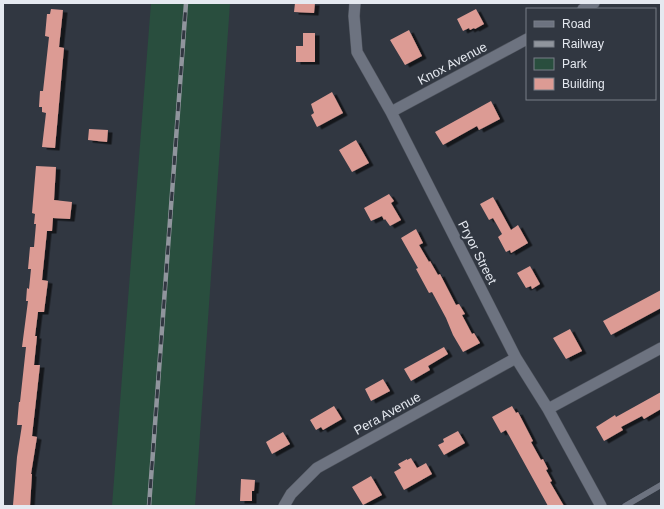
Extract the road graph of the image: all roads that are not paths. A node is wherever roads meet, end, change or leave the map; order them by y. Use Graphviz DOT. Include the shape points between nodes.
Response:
graph roads {
  1 [pos="355,3"];
  2 [pos="594,3"];
  3 [pos="585,8"];
  4 [pos="526,40"];
  5 [pos="391,112"];
  6 [pos="661,348"];
  7 [pos="516,358"];
  8 [pos="548,409"];
  9 [pos="661,484"];
  10 [pos="284,506"];
  11 [pos="602,506"];
  12 [pos="625,506"];
  1 -- 5 [label="street, Pryor Street" via="357,52"];
  2 -- 3 [label="street"];
  4 -- 5 [label="street, Knox Avenue"];
  5 -- 7 [label="street, Pryor Street"];
  6 -- 8 [label="street"];
  7 -- 8 [label="street, Pryor Street"];
  7 -- 10 [label="street, Pera Avenue" via="317,468 291,494"];
  8 -- 11 [label="street, Pryor Street"];
  9 -- 12 [label="lane"];
}
